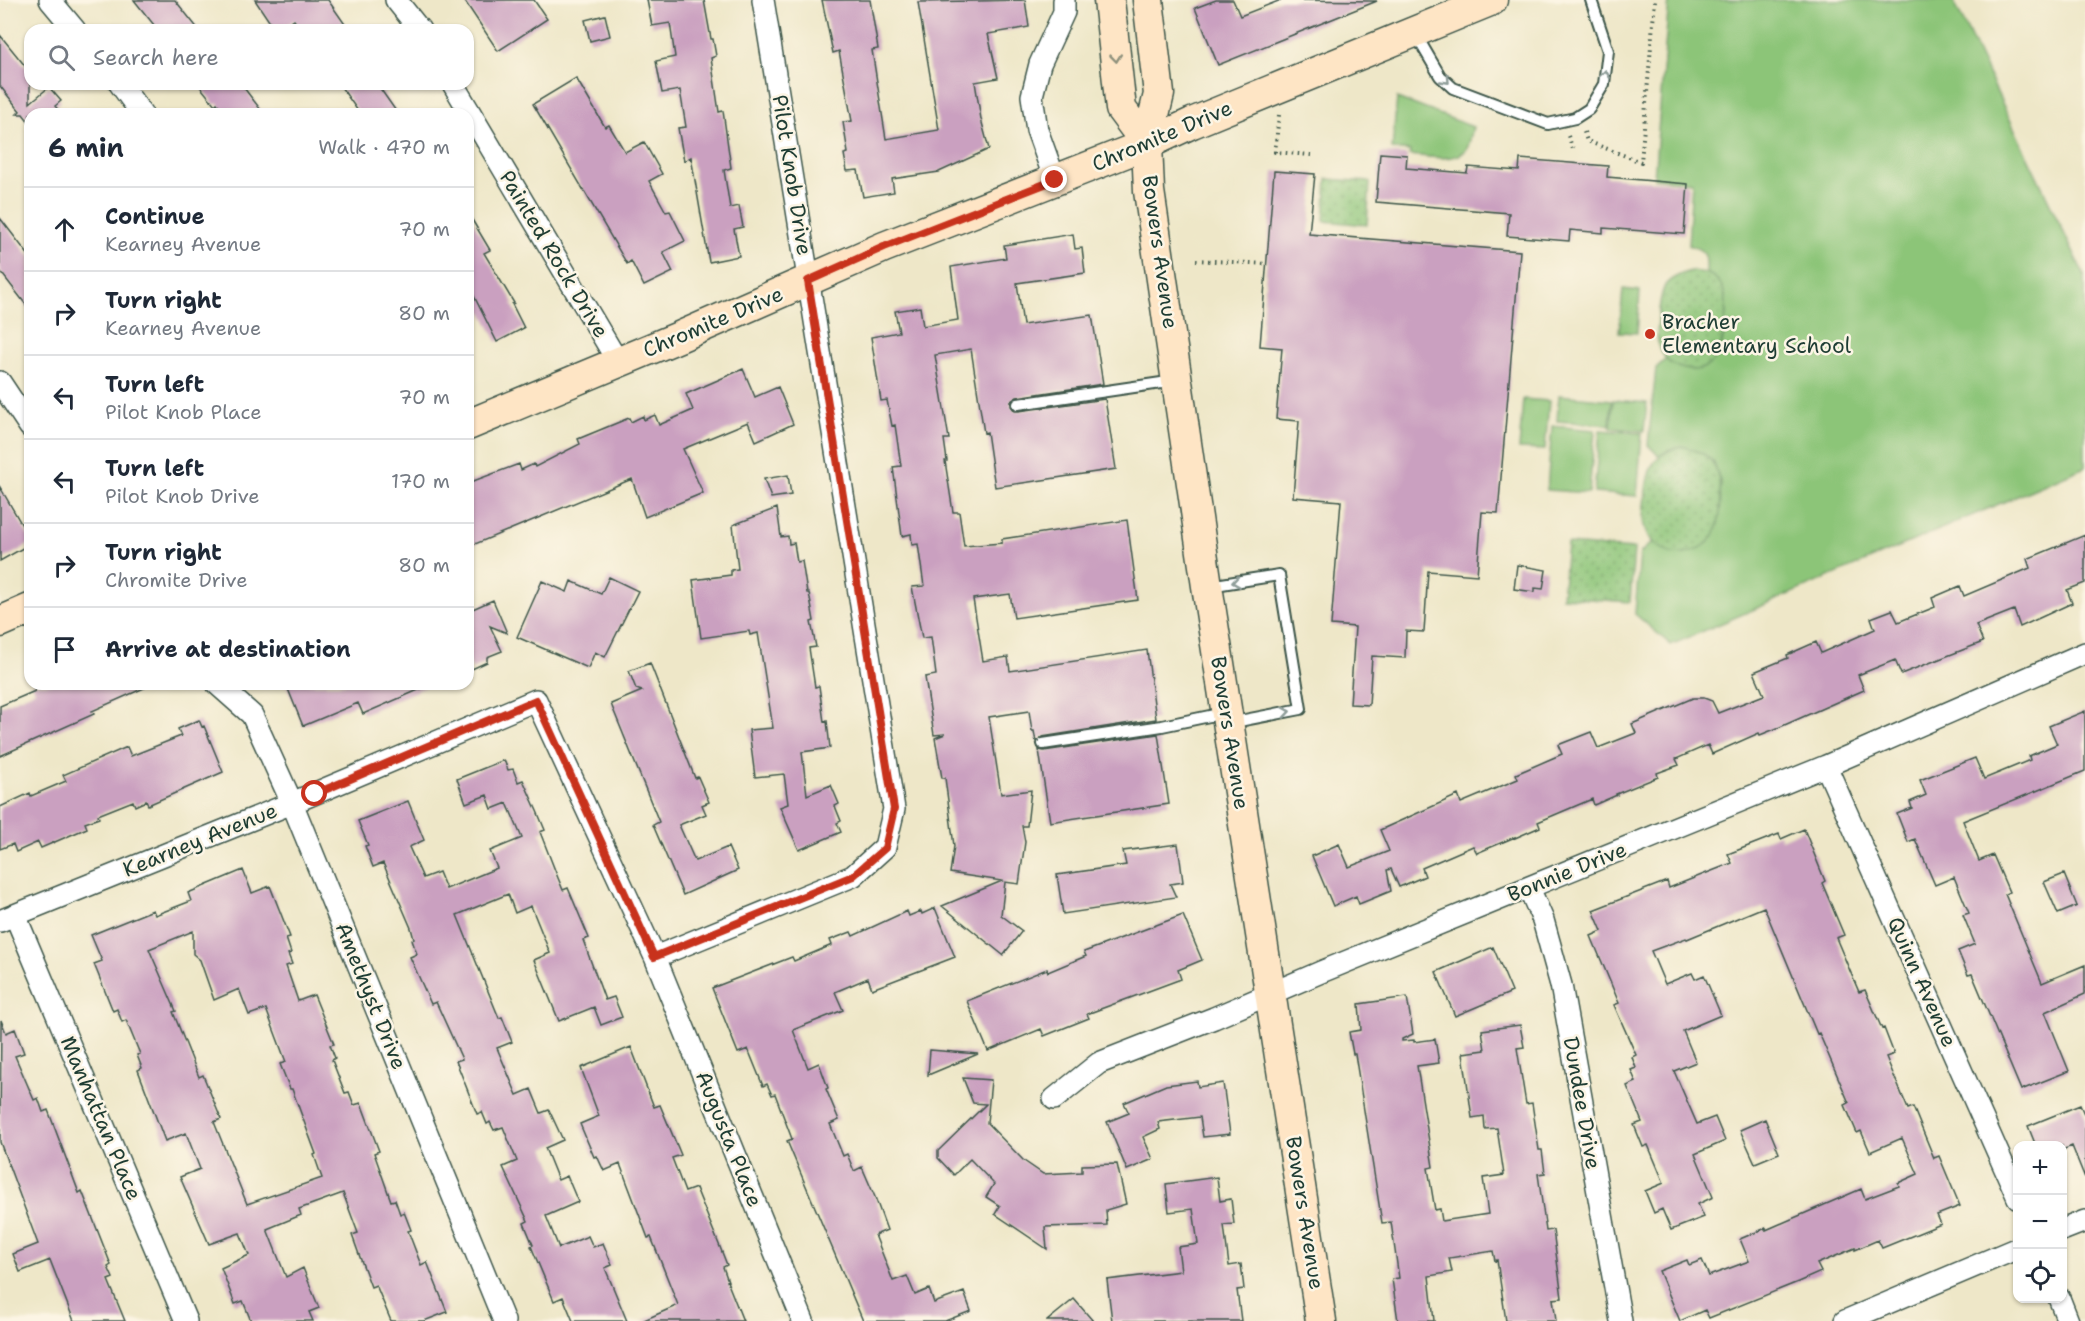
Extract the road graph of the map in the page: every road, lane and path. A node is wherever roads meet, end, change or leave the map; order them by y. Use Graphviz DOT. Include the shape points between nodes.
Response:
graph roads {
  1 [pos="50,0"];
  2 [pos="396,0"];
  3 [pos="763,0"];
  4 [pos="1064,0"];
  5 [pos="1109,0"];
  6 [pos="1148,0"];
  7 [pos="1592,0"];
  8 [pos="1655,0"];
  9 [pos="1480,2"];
  10 [pos="70,24"];
  11 [pos="415,24"];
  12 [pos="1414,32"];
  13 [pos="124,90"];
  14 [pos="457,90"];
  15 [pos="138,108"];
  16 [pos="467,108"];
  17 [pos="1279,114"];
  18 [pos="474,120"];
  19 [pos="1587,141"];
  20 [pos="1147,144"];
  21 [pos="1311,155"];
  22 [pos="1055,180"];
  23 [pos="1196,260"];
  24 [pos="1267,264"];
  25 [pos="808,281"];
  26 [pos="618,363"];
  27 [pos="1177,381"];
  28 [pos="0,382"];
  29 [pos="1018,404"];
  30 [pos="24,418"];
  31 [pos="474,423"];
  32 [pos="1207,586"];
  33 [pos="24,612"];
  34 [pos="0,622"];
  35 [pos="2085,653"];
  36 [pos="224,690"];
  37 [pos="1228,718"];
  38 [pos="1044,744"];
  39 [pos="1826,766"];
  40 [pos="292,803"];
  41 [pos="1529,888"];
  42 [pos="8,918"];
  43 [pos="654,957"];
  44 [pos="1272,994"];
  45 [pos="1054,1099"];
  46 [pos="2017,1195"];
  47 [pos="2085,1221"];
  48 [pos="2067,1228"];
  49 [pos="2016,1249"];
  50 [pos="2060,1303"];
  51 [pos="186,1321"];
  52 [pos="504,1321"];
  53 [pos="803,1321"];
  54 [pos="1321,1321"];
  55 [pos="1621,1321"];
  56 [pos="1845,1321"];
  57 [pos="2067,1321"];
  1 -- 10 [label="street"];
  2 -- 11 [label="street"];
  3 -- 25 [label="street, Pilot Knob Drive"];
  4 -- 22 [label="street" via="1064,12 1040,64 1032,96 1037,130"];
  5 -- 20 [label="main road, Bowers Avenue, one-way" via="1121,109"];
  6 -- 20 [label="main road, Bowers Avenue" via="1159,94"];
  12 -- 7 [label="lane, one-way" via="1440,76 1453,88 1548,124 1575,118 1589,109 1604,84 1608,51"];
  8 -- 19 [label="path" via="1641,162"];
  9 -- 12 [label="main road, Chromite Drive"];
  12 -- 20 [label="main road, Chromite Drive"];
  13 -- 15 [label="street"];
  14 -- 16 [label="street, Painted Rock Drive"];
  17 -- 21 [label="path" via="1275,152"];
  18 -- 26 [label="street, Painted Rock Drive"];
  20 -- 22 [label="main road, Chromite Drive"];
  20 -- 27 [label="main road, Bowers Avenue" via="1149,190"];
  22 -- 25 [label="main road, Chromite Drive"];
  23 -- 24 [label="path"];
  25 -- 26 [label="main road, Chromite Drive"];
  25 -- 43 [label="street, Pilot Knob Drive" via="894,809 885,848 853,876"];
  26 -- 31 [label="main road, Chromite Drive"];
  27 -- 29 [label="lane"];
  27 -- 32 [label="main road, Bowers Avenue"];
  28 -- 30 [label="street"];
  32 -- 37 [label="main road, Bowers Avenue"];
  37 -- 32 [label="lane, one-way" via="1301,709 1279,575"];
  33 -- 34 [label="main road"];
  35 -- 39 [label="street, Bonnie Drive"];
  36 -- 40 [label="street, Amethyst Drive" via="252,715"];
  37 -- 38 [label="lane"];
  37 -- 44 [label="main road, Bowers Avenue"];
  39 -- 41 [label="street, Bonnie Drive"];
  39 -- 46 [label="street, Quinn Avenue"];
  40 -- 42 [label="street, Kearney Avenue"];
  40 -- 43 [label="street, Kearney Avenue" via="536,700"];
  40 -- 52 [label="street, Amethyst Drive"];
  41 -- 44 [label="street, Bonnie Drive"];
  41 -- 55 [label="street, Dundee Drive" via="1543,920 1561,985"];
  42 -- 51 [label="street, Manhattan Place"];
  43 -- 53 [label="street, Augusta Place"];
  44 -- 45 [label="street, Bonnie Drive" via="1099,1063"];
  44 -- 54 [label="main road, Bowers Avenue"];
  47 -- 48 [label="street"];
  49 -- 56 [label="street"];
  50 -- 57 [label="street"];
}
